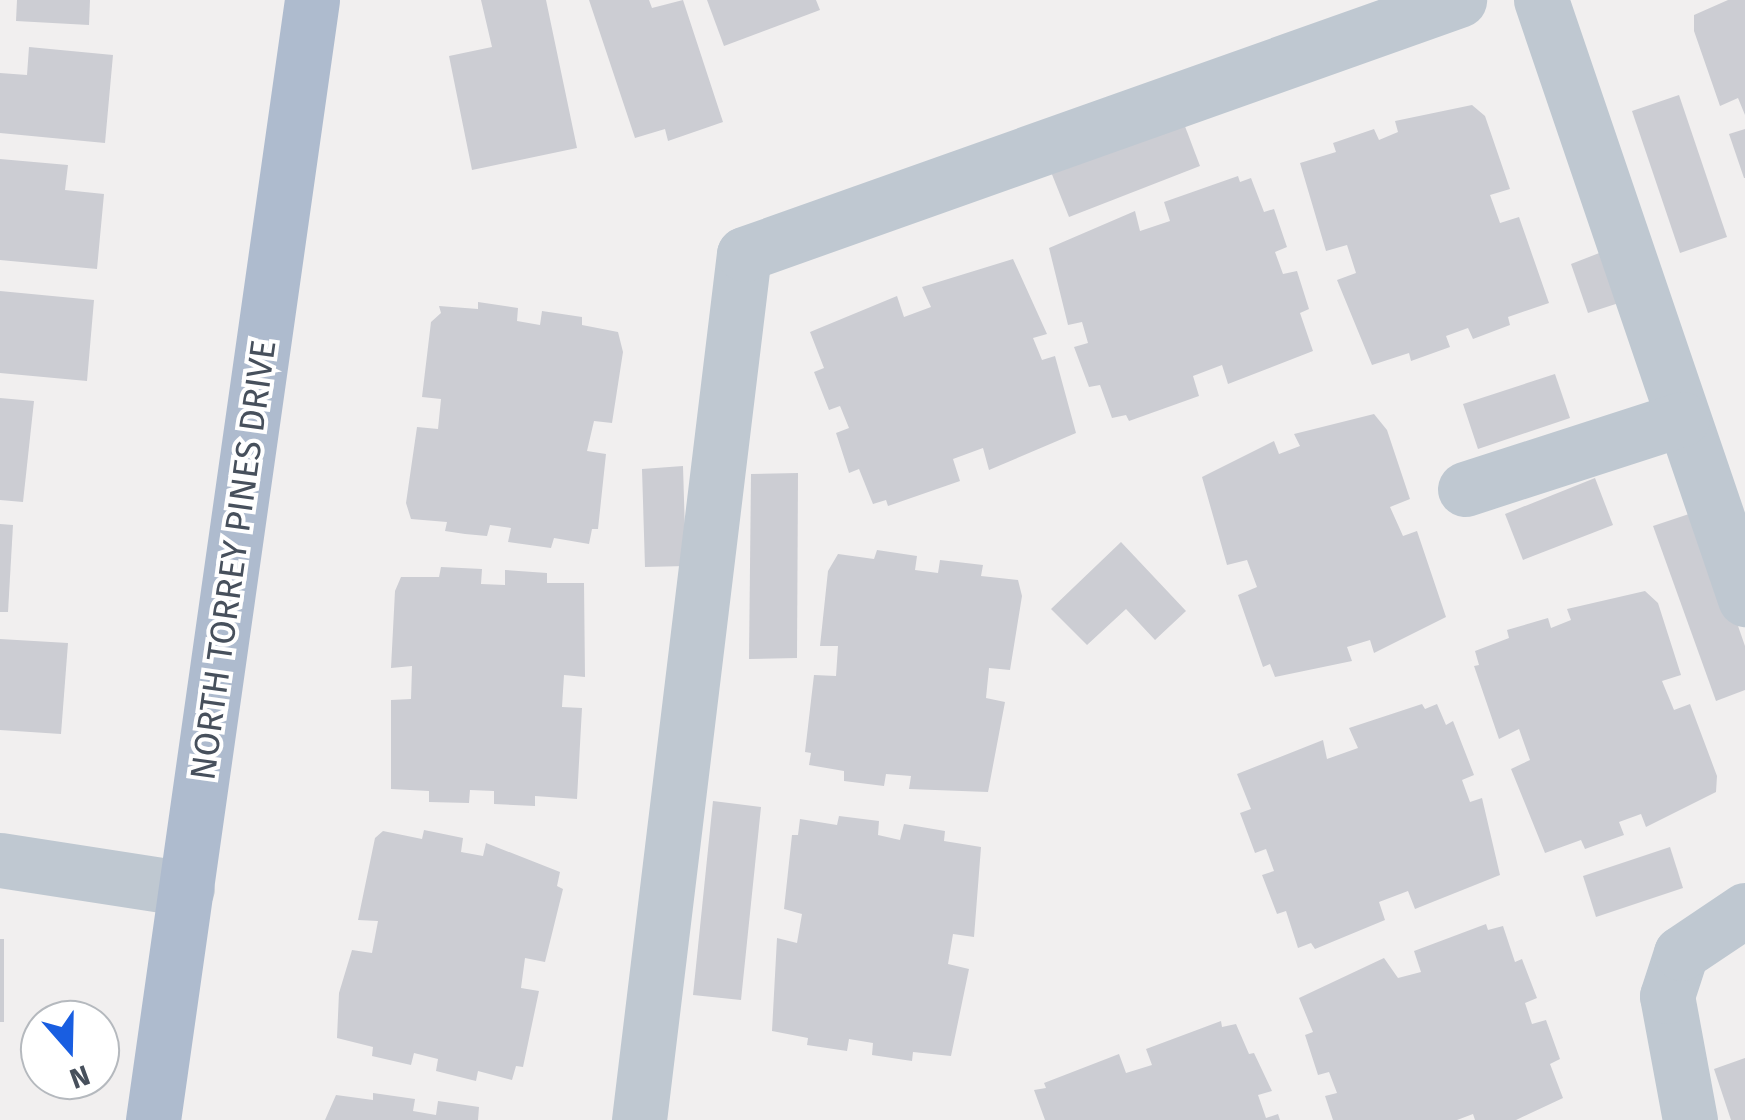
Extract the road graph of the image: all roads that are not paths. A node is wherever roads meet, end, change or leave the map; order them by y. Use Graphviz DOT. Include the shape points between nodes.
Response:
graph roads {
  1 [pos="312,0"];
  2 [pos="1459,0"];
  3 [pos="1541,0"];
  4 [pos="1682,419"];
  5 [pos="1465,489"];
  6 [pos="1745,599"];
  7 [pos="0,860"];
  8 [pos="187,888"];
  9 [pos="1745,910"];
  10 [pos="152,1120"];
  11 [pos="639,1120"];
  12 [pos="1690,1120"];
  1 -- 8 [label="main road, NORTH TORREY PINES DRIVE"];
  2 -- 11 [label="street" via="744,254"];
  3 -- 4 [label="street"];
  4 -- 5 [label="street"];
  4 -- 6 [label="street"];
  7 -- 8 [label="street"];
  8 -- 10 [label="main road, NORTH TORREY PINES DRIVE"];
  9 -- 12 [label="street" via="1681,953 1667,996"];
}
